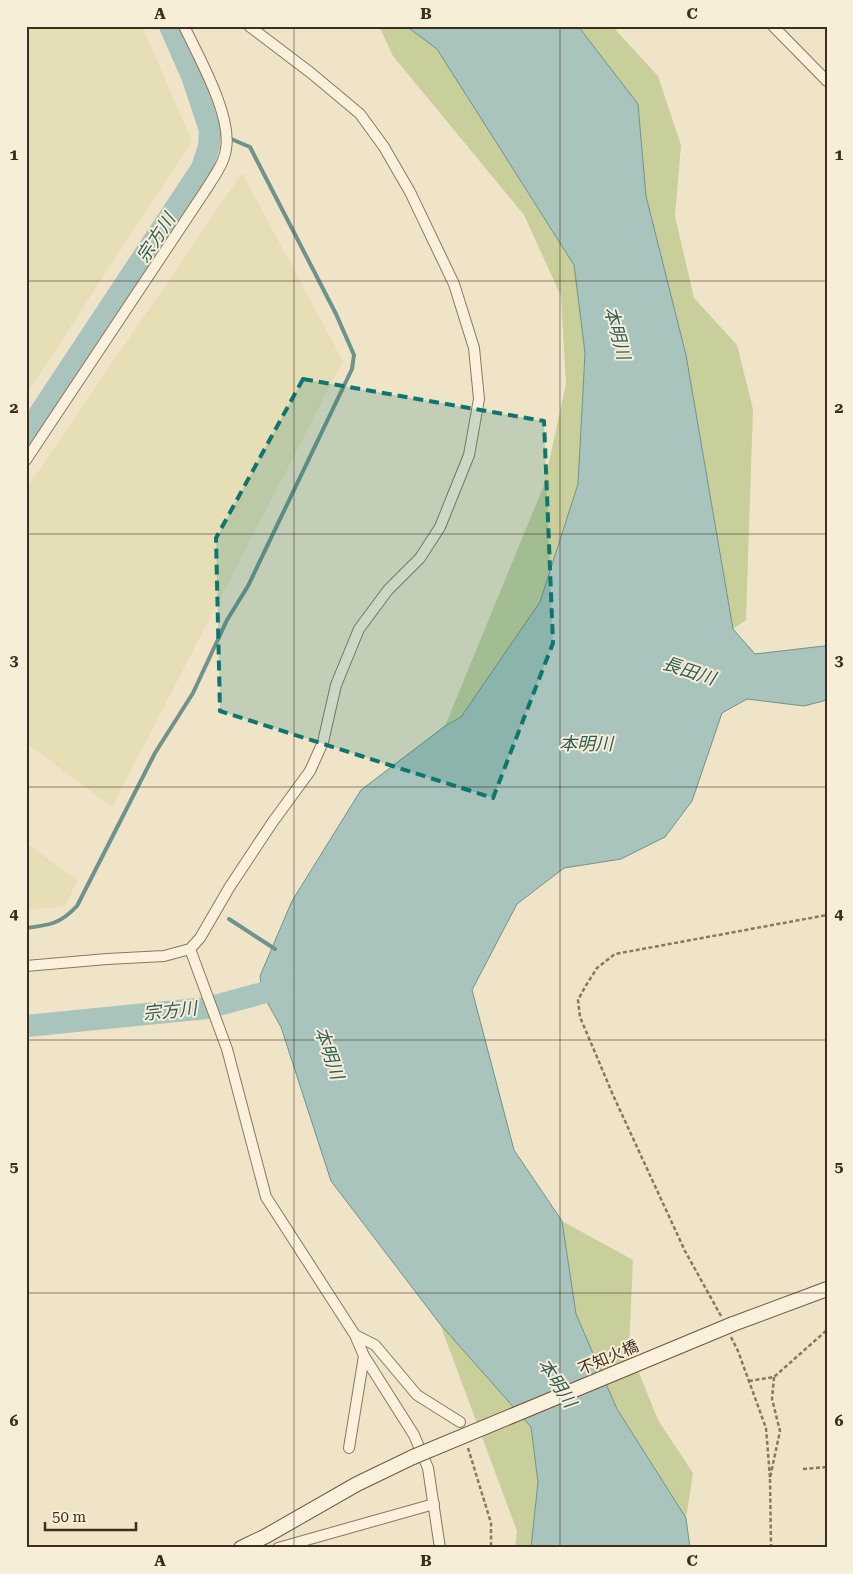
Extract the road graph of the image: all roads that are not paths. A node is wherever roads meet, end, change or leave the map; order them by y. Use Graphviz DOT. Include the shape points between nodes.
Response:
graph roads {
  1 [pos="184,26"];
  2 [pos="249,26"];
  3 [pos="772,26"];
  4 [pos="827,81"];
  5 [pos="26,460"];
  6 [pos="190,949"];
  7 [pos="26,966"];
  8 [pos="827,1289"];
  9 [pos="355,1335"];
  10 [pos="364,1356"];
  11 [pos="460,1422"];
  12 [pos="349,1448"];
  13 [pos="434,1504"];
  14 [pos="436,1527"];
  15 [pos="241,1548"];
  16 [pos="278,1548"];
  17 [pos="432,1548"];
  18 [pos="440,1548"];
  1 -- 5 [label="street" via="227,128 226,150 220,167"];
  2 -- 6 [label="street" via="360,114 384,147 410,192 454,284 474,348 479,399 469,455 440,527 420,558 388,590 359,629 336,685 323,742 310,771"];
  3 -- 4 [label="street"];
  6 -- 7 [label="street" via="164,956"];
  6 -- 9 [label="street" via="227,1049 266,1197"];
  8 -- 15 [label="main road, 不知火橋, bridge" via="728,1326 414,1457 357,1484"];
  9 -- 10 [label="street"];
  9 -- 11 [label="street" via="375,1345 417,1395"];
  10 -- 12 [label="street"];
  10 -- 13 [label="street" via="414,1435 428,1468"];
  13 -- 14 [label="street"];
  13 -- 16 [label="street"];
  14 -- 17 [label="street"];
  14 -- 18 [label="street"];
}
